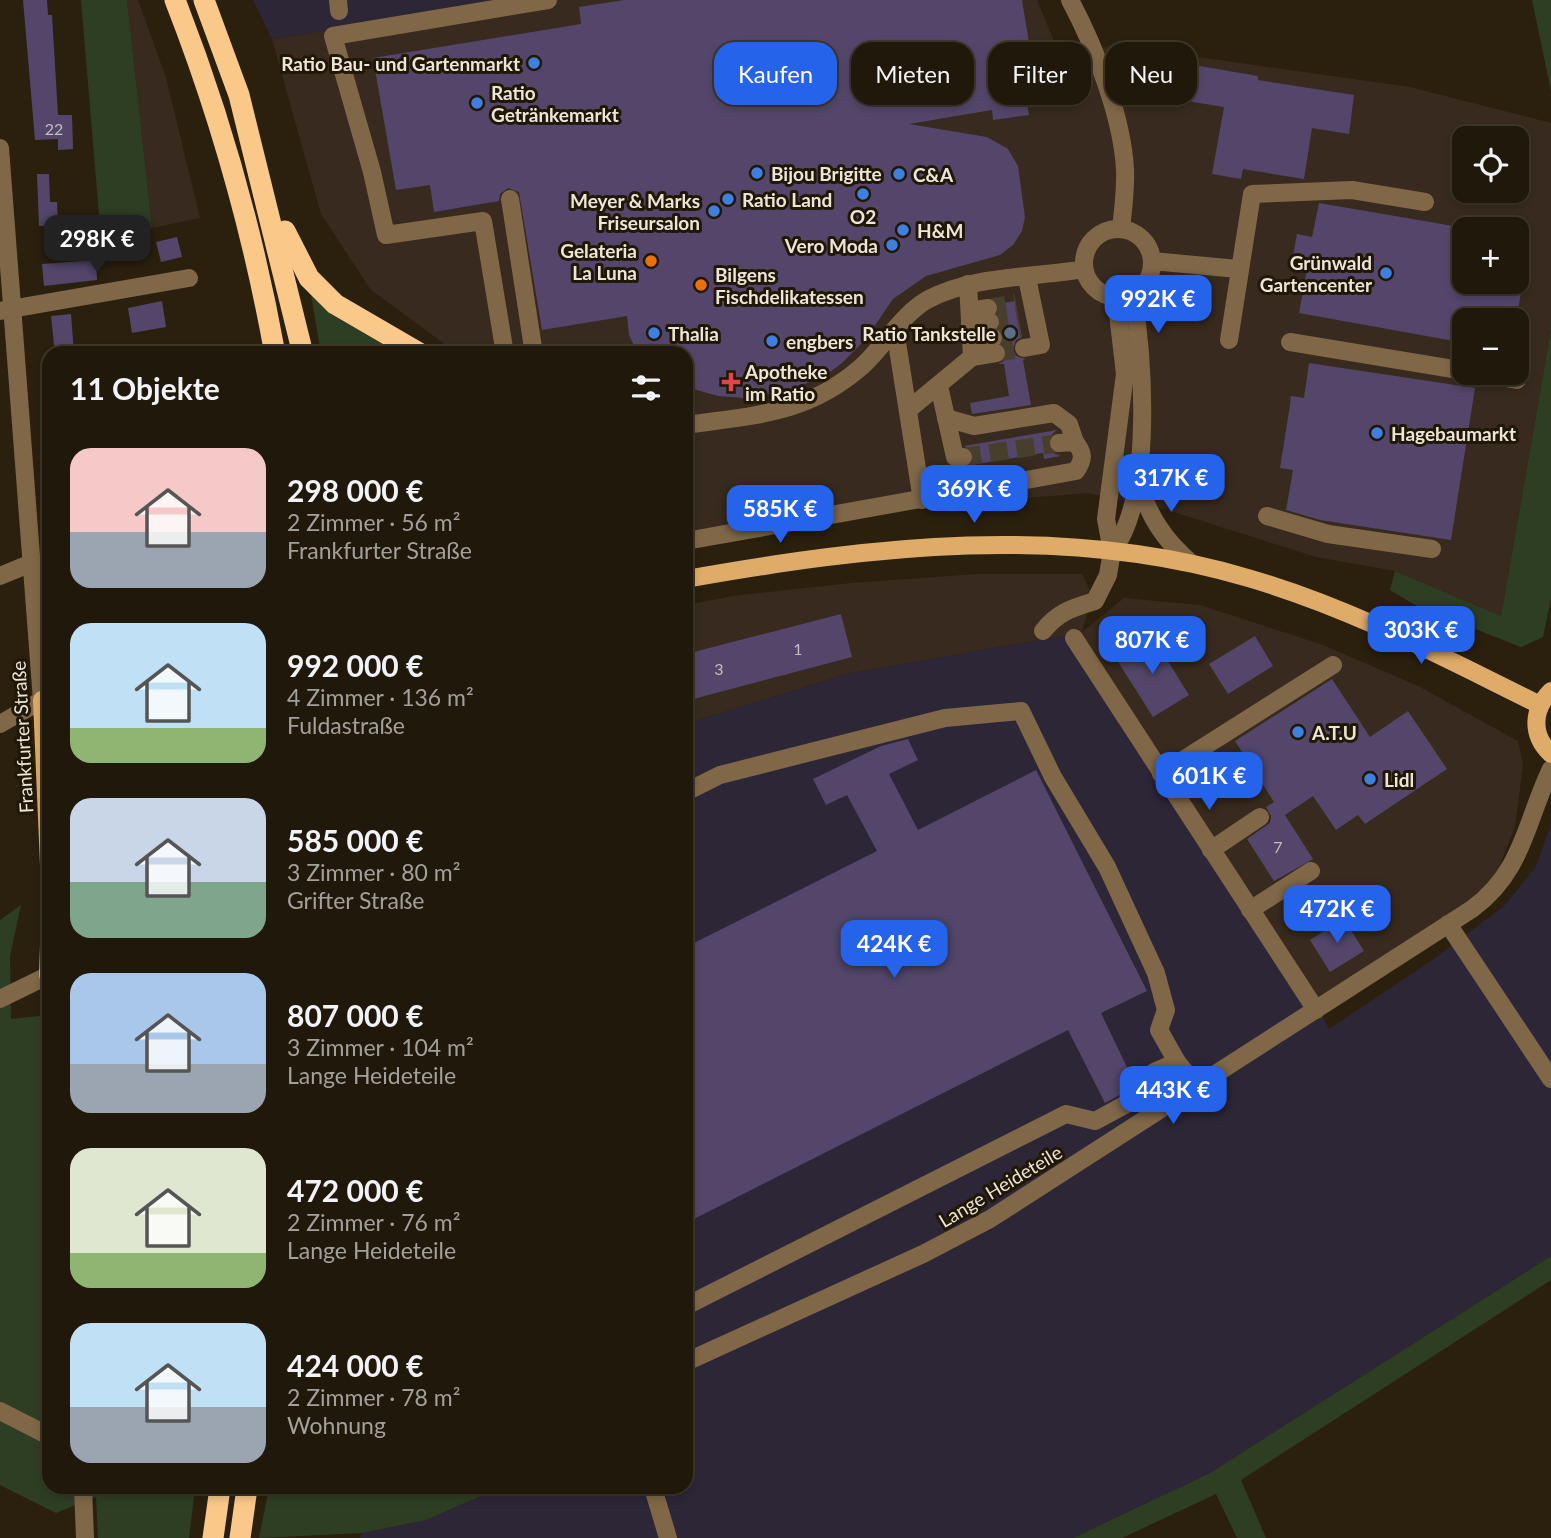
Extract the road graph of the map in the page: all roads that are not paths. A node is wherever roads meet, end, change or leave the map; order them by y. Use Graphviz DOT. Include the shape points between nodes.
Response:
graph roads {
  1 [pos="175,0"];
  2 [pos="204,0"];
  3 [pos="548,0"];
  4 [pos="1070,0"];
  5 [pos="0,148"];
  6 [pos="260,167"];
  7 [pos="510,199"];
  8 [pos="1425,202"];
  9 [pos="1121,229"];
  10 [pos="1152,261"];
  11 [pos="1084,269"];
  12 [pos="1238,269"];
  13 [pos="189,278"];
  14 [pos="1027,278"];
  15 [pos="968,285"];
  16 [pos="1125,295"];
  17 [pos="6,310"];
  18 [pos="1026,321"];
  19 [pos="895,330"];
  20 [pos="971,333"];
  21 [pos="1229,340"];
  22 [pos="1290,342"];
  23 [pos="274,346"];
  24 [pos="301,346"];
  25 [pos="407,346"];
  26 [pos="504,346"];
  27 [pos="533,346"];
  28 [pos="1452,369"];
  29 [pos="939,386"];
  30 [pos="908,410"];
  31 [pos="946,418"];
  32 [pos="693,424"];
  33 [pos="964,457"];
  34 [pos="1136,476"];
  35 [pos="922,500"];
  36 [pos="1267,516"];
  37 [pos="693,540"];
  38 [pos="1432,549"];
  39 [pos="1112,551"];
  40 [pos="34,562"];
  41 [pos="1191,564"];
  42 [pos="0,576"];
  43 [pos="693,578"];
  44 [pos="42,598"];
  45 [pos="1043,631"];
  46 [pos="1074,638"];
  47 [pos="1333,665"];
  48 [pos="1551,691"];
  49 [pos="42,701"];
  50 [pos="1540,705"];
  51 [pos="0,724"];
  52 [pos="1551,754"];
  53 [pos="1551,769"];
  54 [pos="1161,774"];
  55 [pos="693,788"];
  56 [pos="1260,817"];
  57 [pos="1211,850"];
  58 [pos="1311,871"];
  59 [pos="1250,910"];
  60 [pos="1448,924"];
  61 [pos="42,981"];
  62 [pos="0,999"];
  63 [pos="1316,1010"];
  64 [pos="1177,1062"];
  65 [pos="1551,1079"];
  66 [pos="1198,1087"];
  67 [pos="693,1302"];
  68 [pos="693,1359"];
  69 [pos="0,1411"];
  70 [pos="42,1432"];
  71 [pos="83,1494"];
  72 [pos="219,1494"];
  73 [pos="246,1494"];
  74 [pos="655,1494"];
  75 [pos="85,1538"];
  76 [pos="213,1538"];
  77 [pos="240,1538"];
  78 [pos="668,1538"];
  1 -- 23 [label="highway" via="234,169"];
  2 -- 6 [label="highway"];
  3 -- 26 [label="street" via="333,36 386,235 483,221"];
  4 -- 9 [label="street" via="1084,25 1118,123 1125,170"];
  5 -- 17 [label="street, Frankfurter Straße"];
  6 -- 24 [label="highway"];
  6 -- 25 [label="highway" via="291,247 309,278 335,304"];
  7 -- 27 [label="street"];
  8 -- 12 [label="street" via="1352,190 1252,194"];
  9 -- 10 [label="street" via="1139,236"];
  9 -- 11 [label="street" via="1092,240 1083,258"];
  10 -- 12 [label="street"];
  10 -- 16 [label="street" via="1147,280"];
  11 -- 14 [label="street"];
  11 -- 16 [label="street" via="1091,286 1107,296"];
  12 -- 21 [label="street"];
  13 -- 17 [label="street"];
  14 -- 15 [label="street"];
  14 -- 18 [label="street"];
  15 -- 19 [label="street" via="925,301"];
  15 -- 20 [label="street"];
  16 -- 34 [label="street" via="1144,382"];
  16 -- 39 [label="street" via="1125,374 1107,519"];
  17 -- 40 [label="street, Frankfurter Straße"];
  19 -- 30 [label="street"];
  19 -- 32 [label="street" via="861,367 804,404"];
  20 -- 20 [label="street" via="992,330"];
  20 -- 29 [label="street"];
  22 -- 28 [label="street"];
  29 -- 30 [label="street"];
  29 -- 31 [label="street"];
  30 -- 35 [label="street"];
  31 -- 33 [label="street" via="955,457"];
  31 -- 35 [label="street" via="974,426 1054,413 1069,424 1067,442 1082,451 1083,460 1076,471"];
  34 -- 39 [label="street" via="1132,509 1122,539"];
  34 -- 41 [label="street" via="1160,534"];
  35 -- 37 [label="street"];
  36 -- 38 [label="street" via="1328,534"];
  39 -- 41 [label="main road"];
  39 -- 43 [label="main road" via="1030,544 888,548"];
  39 -- 45 [label="street" via="1108,575 1094,601 1055,616"];
  40 -- 42 [label="street"];
  40 -- 44 [label="street, Frankfurter Straße"];
  41 -- 50 [label="main road" via="1249,578 1359,618"];
  46 -- 54 [label="street"];
  47 -- 54 [label="street"];
  48 -- 50 [label="main road"];
  49 -- 51 [label="street"];
  50 -- 52 [label="main road" via="1537,731"];
  53 -- 60 [label="street, Lange Heideteile" via="1507,875 1486,899"];
  54 -- 57 [label="street"];
  55 -- 64 [label="street" via="720,775 945,718 1021,711 1053,777 1107,867 1156,973 1166,1010 1159,1030"];
  56 -- 57 [label="street"];
  57 -- 59 [label="street"];
  58 -- 59 [label="street"];
  59 -- 63 [label="street"];
  60 -- 63 [label="street, Lange Heideteile"];
  60 -- 65 [label="street"];
  61 -- 62 [label="street"];
  63 -- 66 [label="street, Lange Heideteile"];
  64 -- 66 [label="street"];
  64 -- 67 [label="street" via="1154,1072 1145,1094 1095,1121 1066,1114"];
  66 -- 68 [label="street, Lange Heideteile" via="968,1231"];
  69 -- 70 [label="street"];
  71 -- 75 [label="street"];
  72 -- 76 [label="highway"];
  73 -- 77 [label="highway"];
  74 -- 78 [label="street"];
}
